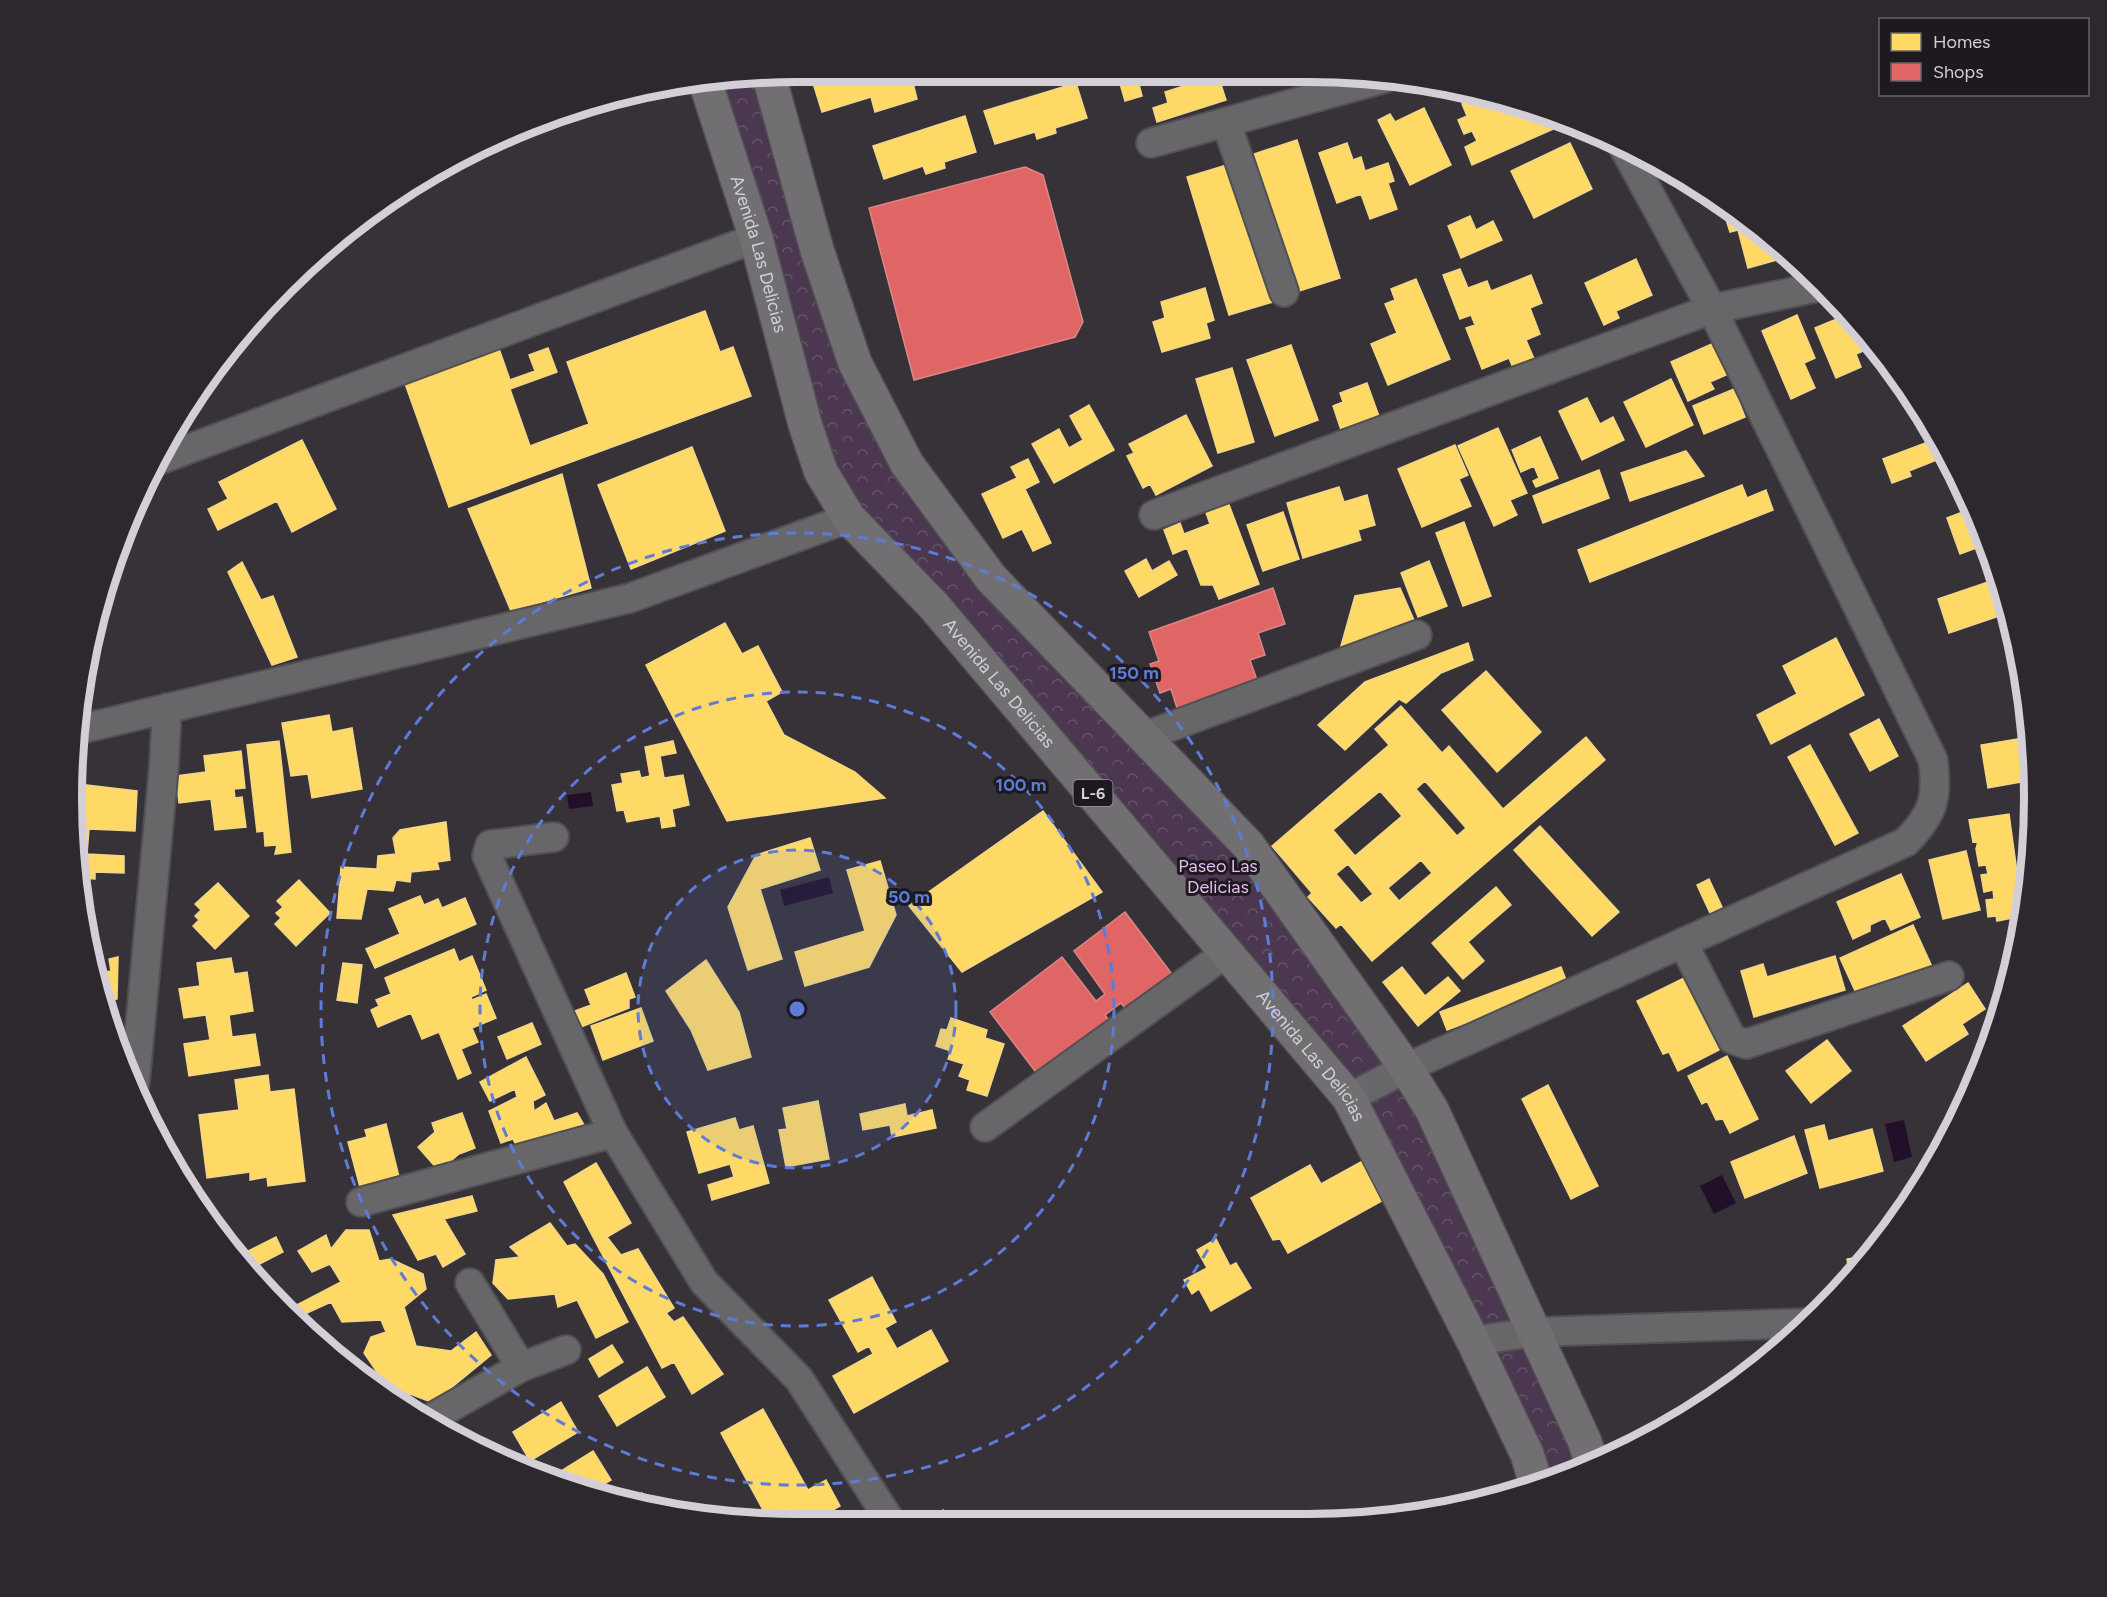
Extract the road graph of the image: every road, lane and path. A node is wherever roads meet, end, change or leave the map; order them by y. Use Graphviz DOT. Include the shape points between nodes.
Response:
graph roads {
  1 [pos="771,83"];
  2 [pos="1361,85"];
  3 [pos="708,89"];
  4 [pos="1226,122"];
  5 [pos="1151,143"];
  6 [pos="1630,159"];
  7 [pos="756,238"];
  8 [pos="1811,288"];
  9 [pos="1284,292"];
  10 [pos="1712,309"];
  11 [pos="170,456"];
  12 [pos="1154,515"];
  13 [pos="849,518"];
  14 [pos="1417,635"];
  15 [pos="167,708"];
  16 [pos="87,728"];
  17 [pos="1143,736"];
  18 [pos="554,837"];
  19 [pos="1683,943"];
  20 [pos="1227,953"];
  21 [pos="1949,976"];
  22 [pos="1406,1068"];
  23 [pos="136,1070"];
  24 [pos="1348,1098"];
  25 [pos="985,1127"];
  26 [pos="613,1133"];
  27 [pos="361,1202"];
  28 [pos="470,1283"];
  29 [pos="1795,1323"];
  30 [pos="1534,1332"];
  31 [pos="1473,1341"];
  32 [pos="566,1350"];
  33 [pos="521,1367"];
  34 [pos="435,1416"];
  35 [pos="1590,1457"];
  36 [pos="1535,1478"];
  37 [pos="886,1514"];
  1 -- 17 [label="main road" via="817,250 855,363 907,464 991,578"];
  2 -- 4 [label="street"];
  3 -- 7 [label="main road, Avenida Las Delicias / L-6"];
  4 -- 5 [label="street"];
  4 -- 9 [label="street"];
  6 -- 10 [label="street"];
  7 -- 11 [label="street"];
  7 -- 13 [label="main road, Avenida Las Delicias / L-6" via="805,424 822,472"];
  8 -- 10 [label="street"];
  10 -- 12 [label="street"];
  10 -- 19 [label="street" via="1933,760 1936,783 1934,804 1922,826 1906,842"];
  13 -- 15 [label="street" via="630,598"];
  13 -- 20 [label="main road, Avenida Las Delicias / L-6" via="934,606"];
  14 -- 17 [label="street"];
  15 -- 16 [label="street"];
  15 -- 23 [label="street"];
  17 -- 22 [label="main road" via="1248,845"];
  18 -- 26 [label="street" via="490,845 487,856"];
  19 -- 21 [label="street" via="1732,1039 1746,1044"];
  19 -- 22 [label="street"];
  20 -- 24 [label="main road, Avenida Las Delicias / L-6"];
  20 -- 25 [label="street"];
  22 -- 24 [label="street"];
  22 -- 30 [label="main road" via="1432,1110"];
  24 -- 31 [label="main road, Avenida Las Delicias / L-6"];
  26 -- 27 [label="street"];
  26 -- 37 [label="street" via="704,1282 799,1379"];
  28 -- 33 [label="street"];
  29 -- 30 [label="street"];
  30 -- 31 [label="street"];
  30 -- 35 [label="main road"];
  31 -- 36 [label="main road, Avenida Las Delicias / L-6" via="1527,1454"];
  32 -- 33 [label="street"];
  33 -- 34 [label="street"];
}
